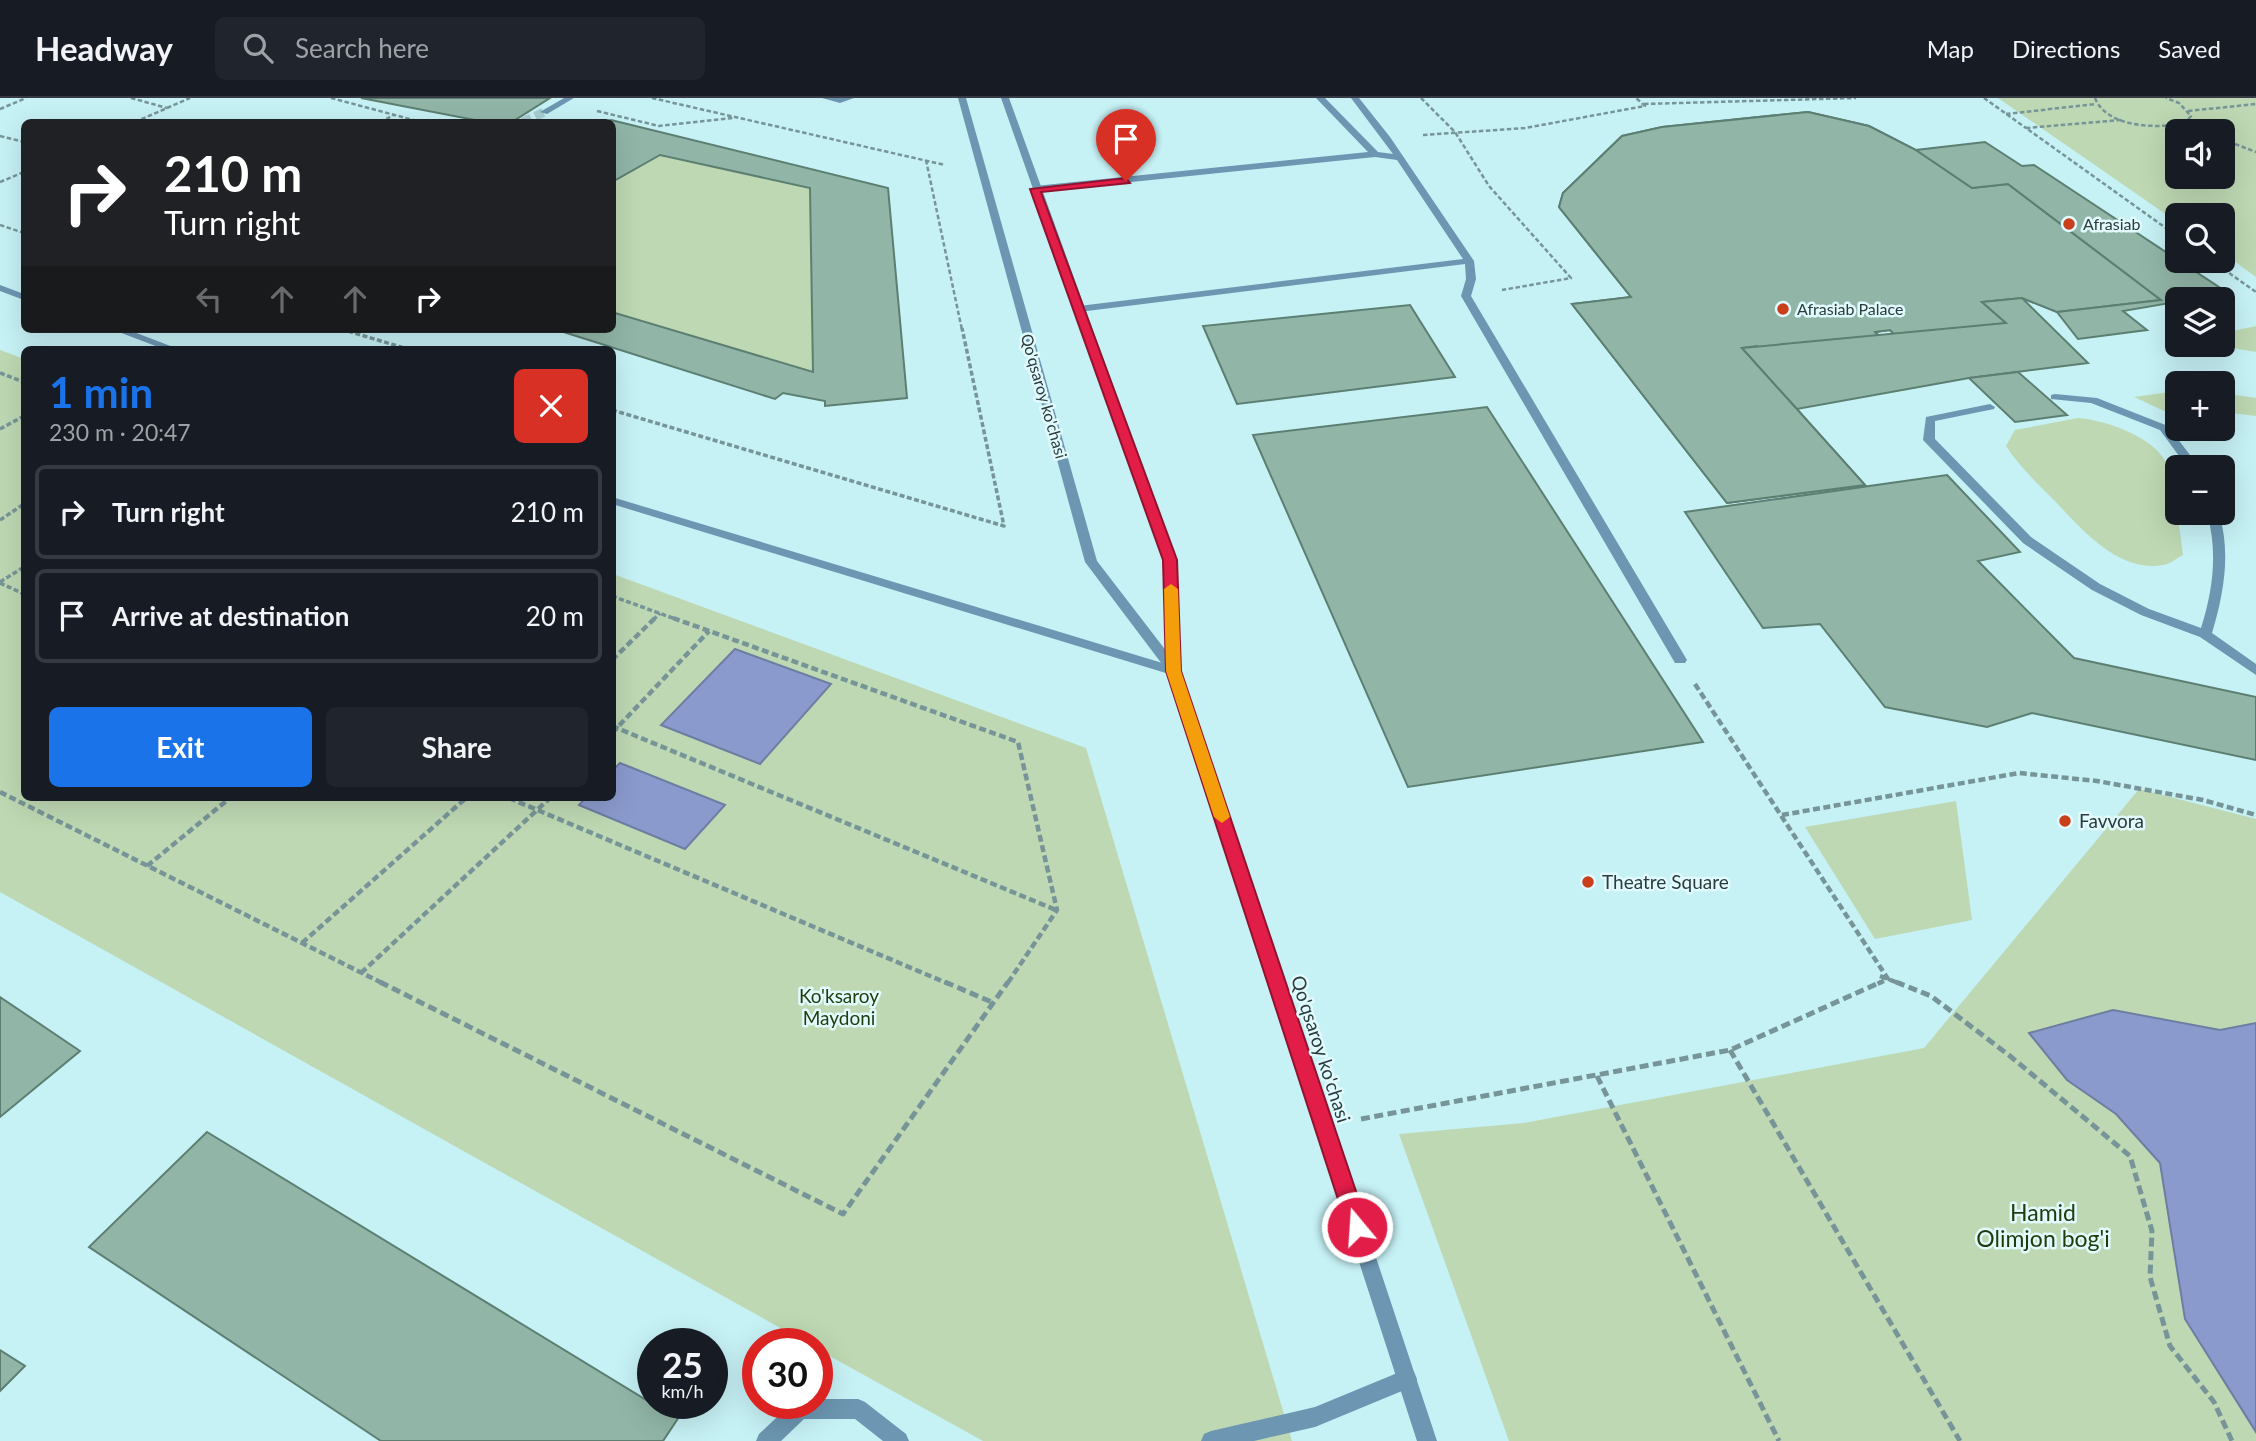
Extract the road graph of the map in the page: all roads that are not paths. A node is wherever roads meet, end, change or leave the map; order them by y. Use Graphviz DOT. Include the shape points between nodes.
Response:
graph roads {
  1 [pos="826,98"];
  2 [pos="850,98"];
  3 [pos="962,98"];
  4 [pos="1004,98"];
  5 [pos="1320,98"];
  6 [pos="1356,98"];
  7 [pos="566,100"];
  8 [pos="544,112"];
  9 [pos="1375,154"];
  10 [pos="1399,158"];
  11 [pos="1035,189"];
  12 [pos="1469,261"];
  13 [pos="0,288"];
  14 [pos="21,296"];
  15 [pos="1079,309"];
  16 [pos="127,333"];
  17 [pos="165,346"];
  18 [pos="2055,397"];
  19 [pos="1990,407"];
  20 [pos="2184,455"];
  21 [pos="616,501"];
  22 [pos="2217,525"];
  23 [pos="2205,634"];
  24 [pos="1680,660"];
  25 [pos="2256,670"];
  26 [pos="1174,671"];
  27 [pos="1407,1379"];
  28 [pos="766,1441"];
  29 [pos="899,1441"];
  30 [pos="1211,1441"];
  31 [pos="1427,1441"];
  1 -- 2 [label="street"];
  3 -- 26 [label="street, Qo'qsaroy ko'chasi" via="1091,562"];
  4 -- 11 [label="street, Qo'qsaroy ko'chasi"];
  5 -- 9 [label="street"];
  6 -- 10 [label="street"];
  7 -- 8 [label="street"];
  9 -- 10 [label="street"];
  9 -- 11 [label="street"];
  10 -- 12 [label="street"];
  11 -- 15 [label="street, Qo'qsaroy ko'chasi"];
  12 -- 15 [label="street"];
  12 -- 24 [label="street" via="1471,279 1466,296"];
  13 -- 14 [label="street"];
  15 -- 26 [label="street, Qo'qsaroy ko'chasi" via="1170,560"];
  16 -- 17 [label="street"];
  18 -- 20 [label="street" via="2093,400 2164,428"];
  19 -- 23 [label="street" via="1930,419 1929,440 2026,540 2096,587 2144,612"];
  21 -- 26 [label="street"];
  22 -- 23 [label="street" via="2218,594"];
  23 -- 25 [label="street"];
  26 -- 27 [label="street, Qo'qsaroy ko'chasi"];
  27 -- 30 [label="street" via="1315,1417"];
  27 -- 31 [label="street, Qo'qsaroy ko'chasi"];
  28 -- 29 [label="street" via="800,1409 858,1409"];
}
